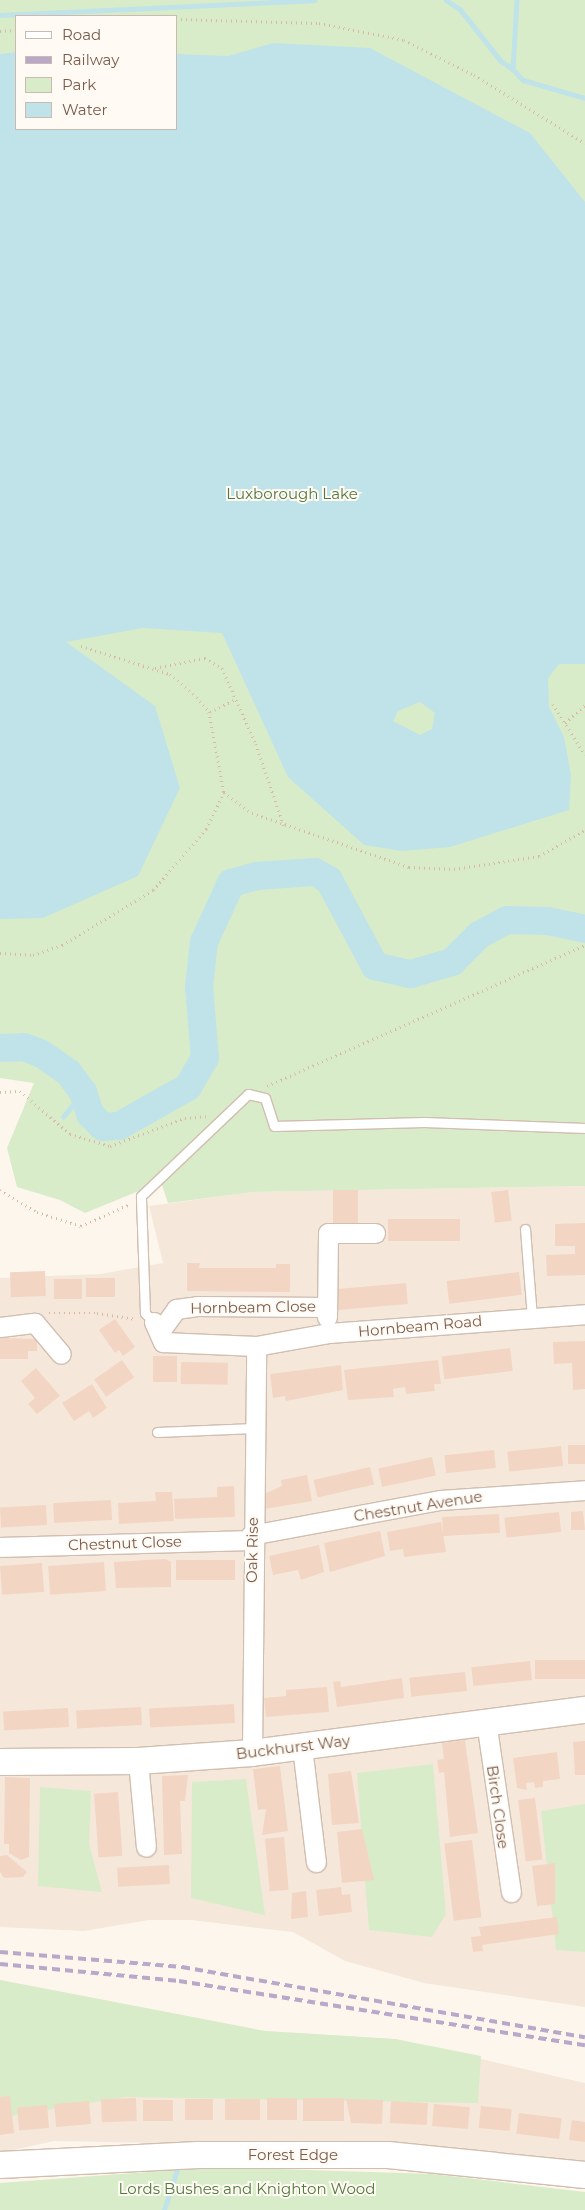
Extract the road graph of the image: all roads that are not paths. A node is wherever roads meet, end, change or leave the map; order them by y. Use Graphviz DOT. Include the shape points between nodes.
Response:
graph roads {
  1 [pos="585,1128"];
  2 [pos="525,1229"];
  3 [pos="375,1233"];
  4 [pos="326,1307"];
  5 [pos="585,1314"];
  6 [pos="532,1317"];
  7 [pos="158,1326"];
  8 [pos="0,1327"];
  9 [pos="328,1333"];
  10 [pos="256,1346"];
  11 [pos="61,1354"];
  12 [pos="255,1428"];
  13 [pos="157,1432"];
  14 [pos="585,1490"];
  15 [pos="251,1537"];
  16 [pos="0,1547"];
  17 [pos="585,1710"];
  18 [pos="486,1721"];
  19 [pos="302,1747"];
  20 [pos="252,1753"];
  21 [pos="138,1761"];
  22 [pos="0,1762"];
  23 [pos="146,1847"];
  24 [pos="316,1862"];
  25 [pos="510,1892"];
  26 [pos="0,2165"];
  27 [pos="585,2175"];
  1 -- 7 [label="lane" via="424,1122 274,1126 265,1098 248,1094 141,1196 145,1312"];
  2 -- 6 [label="lane"];
  3 -- 4 [label="street" via="328,1233"];
  4 -- 7 [label="street, Hornbeam Close" via="197,1306 176,1309"];
  4 -- 9 [label="street"];
  5 -- 6 [label="street, Hornbeam Road"];
  6 -- 9 [label="street, Hornbeam Road"];
  7 -- 10 [label="street" via="162,1342"];
  8 -- 11 [label="street" via="35,1323"];
  9 -- 10 [label="street, Hornbeam Road"];
  10 -- 12 [label="street, Oak Rise"];
  12 -- 13 [label="lane"];
  12 -- 15 [label="street, Oak Rise"];
  14 -- 15 [label="street, Chestnut Avenue" via="440,1500"];
  15 -- 16 [label="street, Chestnut Close"];
  15 -- 20 [label="street, Oak Rise"];
  17 -- 18 [label="street, Buckhurst Way"];
  18 -- 19 [label="street, Buckhurst Way"];
  18 -- 25 [label="street, Birch Close"];
  19 -- 20 [label="street, Buckhurst Way"];
  19 -- 24 [label="street"];
  20 -- 21 [label="street, Buckhurst Way"];
  21 -- 22 [label="street, Buckhurst Way"];
  21 -- 23 [label="street"];
  26 -- 27 [label="street, Forest Edge" via="198,2155 388,2154"];
}
